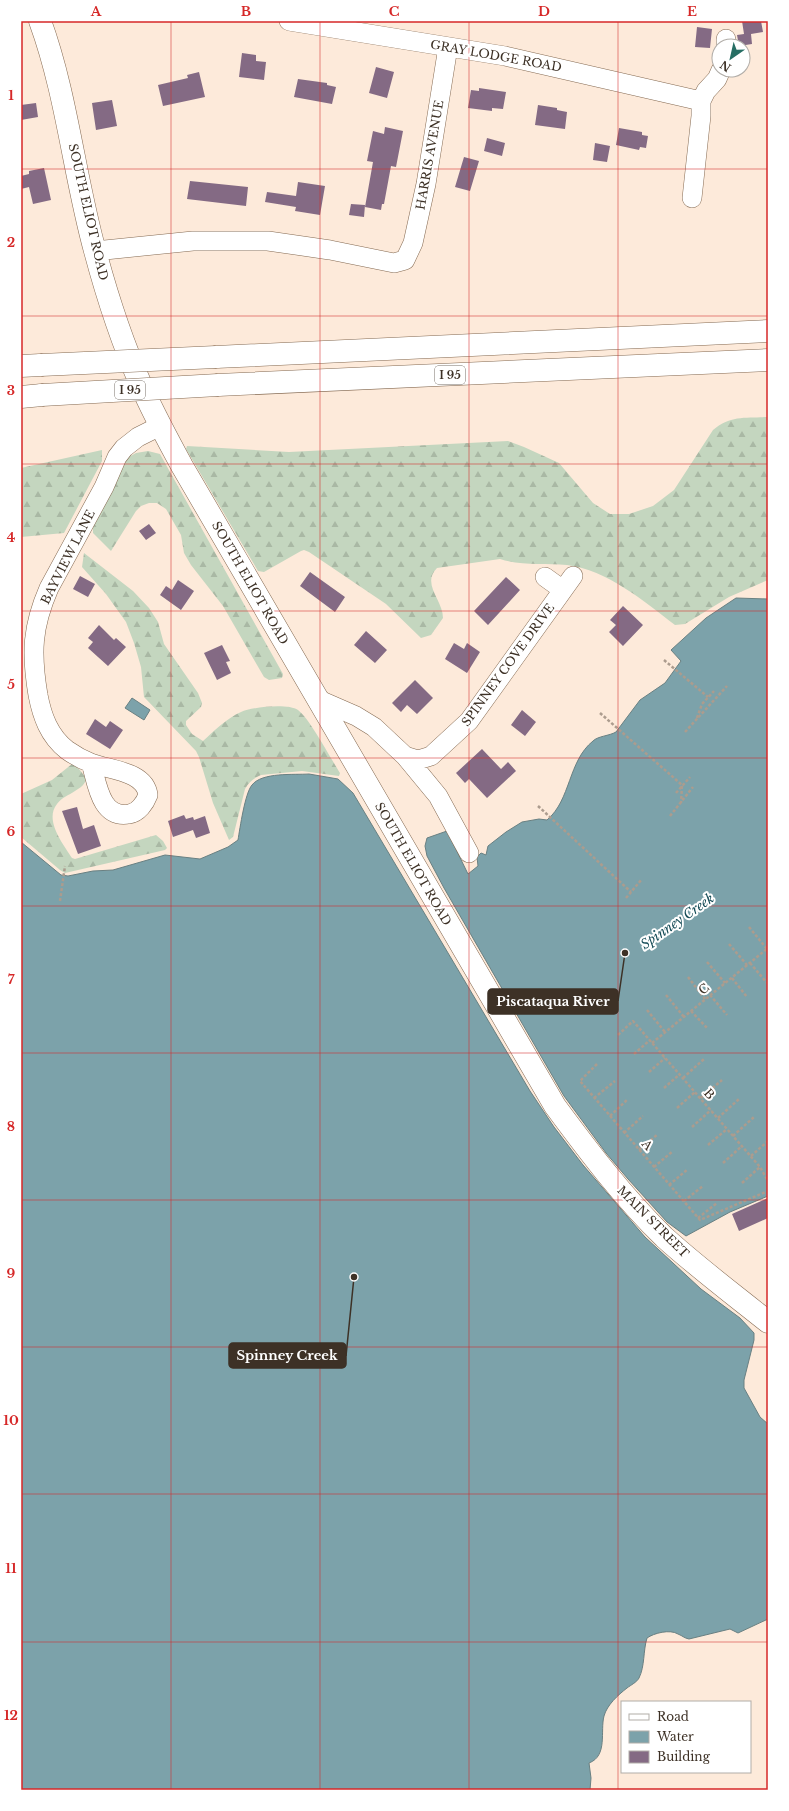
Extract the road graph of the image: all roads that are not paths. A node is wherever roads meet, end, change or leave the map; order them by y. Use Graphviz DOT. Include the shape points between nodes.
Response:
graph roads {
  1 [pos="40,21"];
  2 [pos="289,21"];
  3 [pos="448,47"];
  4 [pos="718,78"];
  5 [pos="701,101"];
  6 [pos="692,198"];
  7 [pos="95,251"];
  8 [pos="768,331"];
  9 [pos="768,360"];
  10 [pos="21,366"];
  11 [pos="21,397"];
  12 [pos="160,426"];
  13 [pos="545,577"];
  14 [pos="317,699"];
  15 [pos="405,756"];
  16 [pos="91,763"];
  17 [pos="469,853"];
  18 [pos="555,1106"];
  19 [pos="768,1322"];
  1 -- 7 [label="main road, SOUTH ELIOT ROAD" via="61,96"];
  2 -- 3 [label="street, GRAY LODGE ROAD"];
  3 -- 5 [label="street, GRAY LODGE ROAD" via="512,57"];
  3 -- 7 [label="street, HARRIS AVENUE" via="426,184 413,243 405,260 389,263 330,250 268,241 193,241"];
  4 -- 5 [label="street"];
  5 -- 6 [label="street"];
  7 -- 12 [label="main road, SOUTH ELIOT ROAD" via="121,334"];
  8 -- 10 [label="main road, bridge"];
  9 -- 11 [label="main road, I 95, bridge" via="218,385"];
  12 -- 14 [label="main road, SOUTH ELIOT ROAD"];
  12 -- 16 [label="street, BAYVIEW LANE" via="138,437 117,457 104,487 49,588 36,625 33,667 44,719 51,733 62,745"];
  13 -- 15 [label="street, SPINNEY COVE DRIVE" via="568,583 469,721 431,756 418,760"];
  14 -- 15 [label="street" via="336,706 368,724"];
  14 -- 18 [label="main road, SOUTH ELIOT ROAD"];
  15 -- 17 [label="street" via="438,796"];
  18 -- 19 [label="main road, MAIN STREET" via="607,1174 664,1236"];
}
